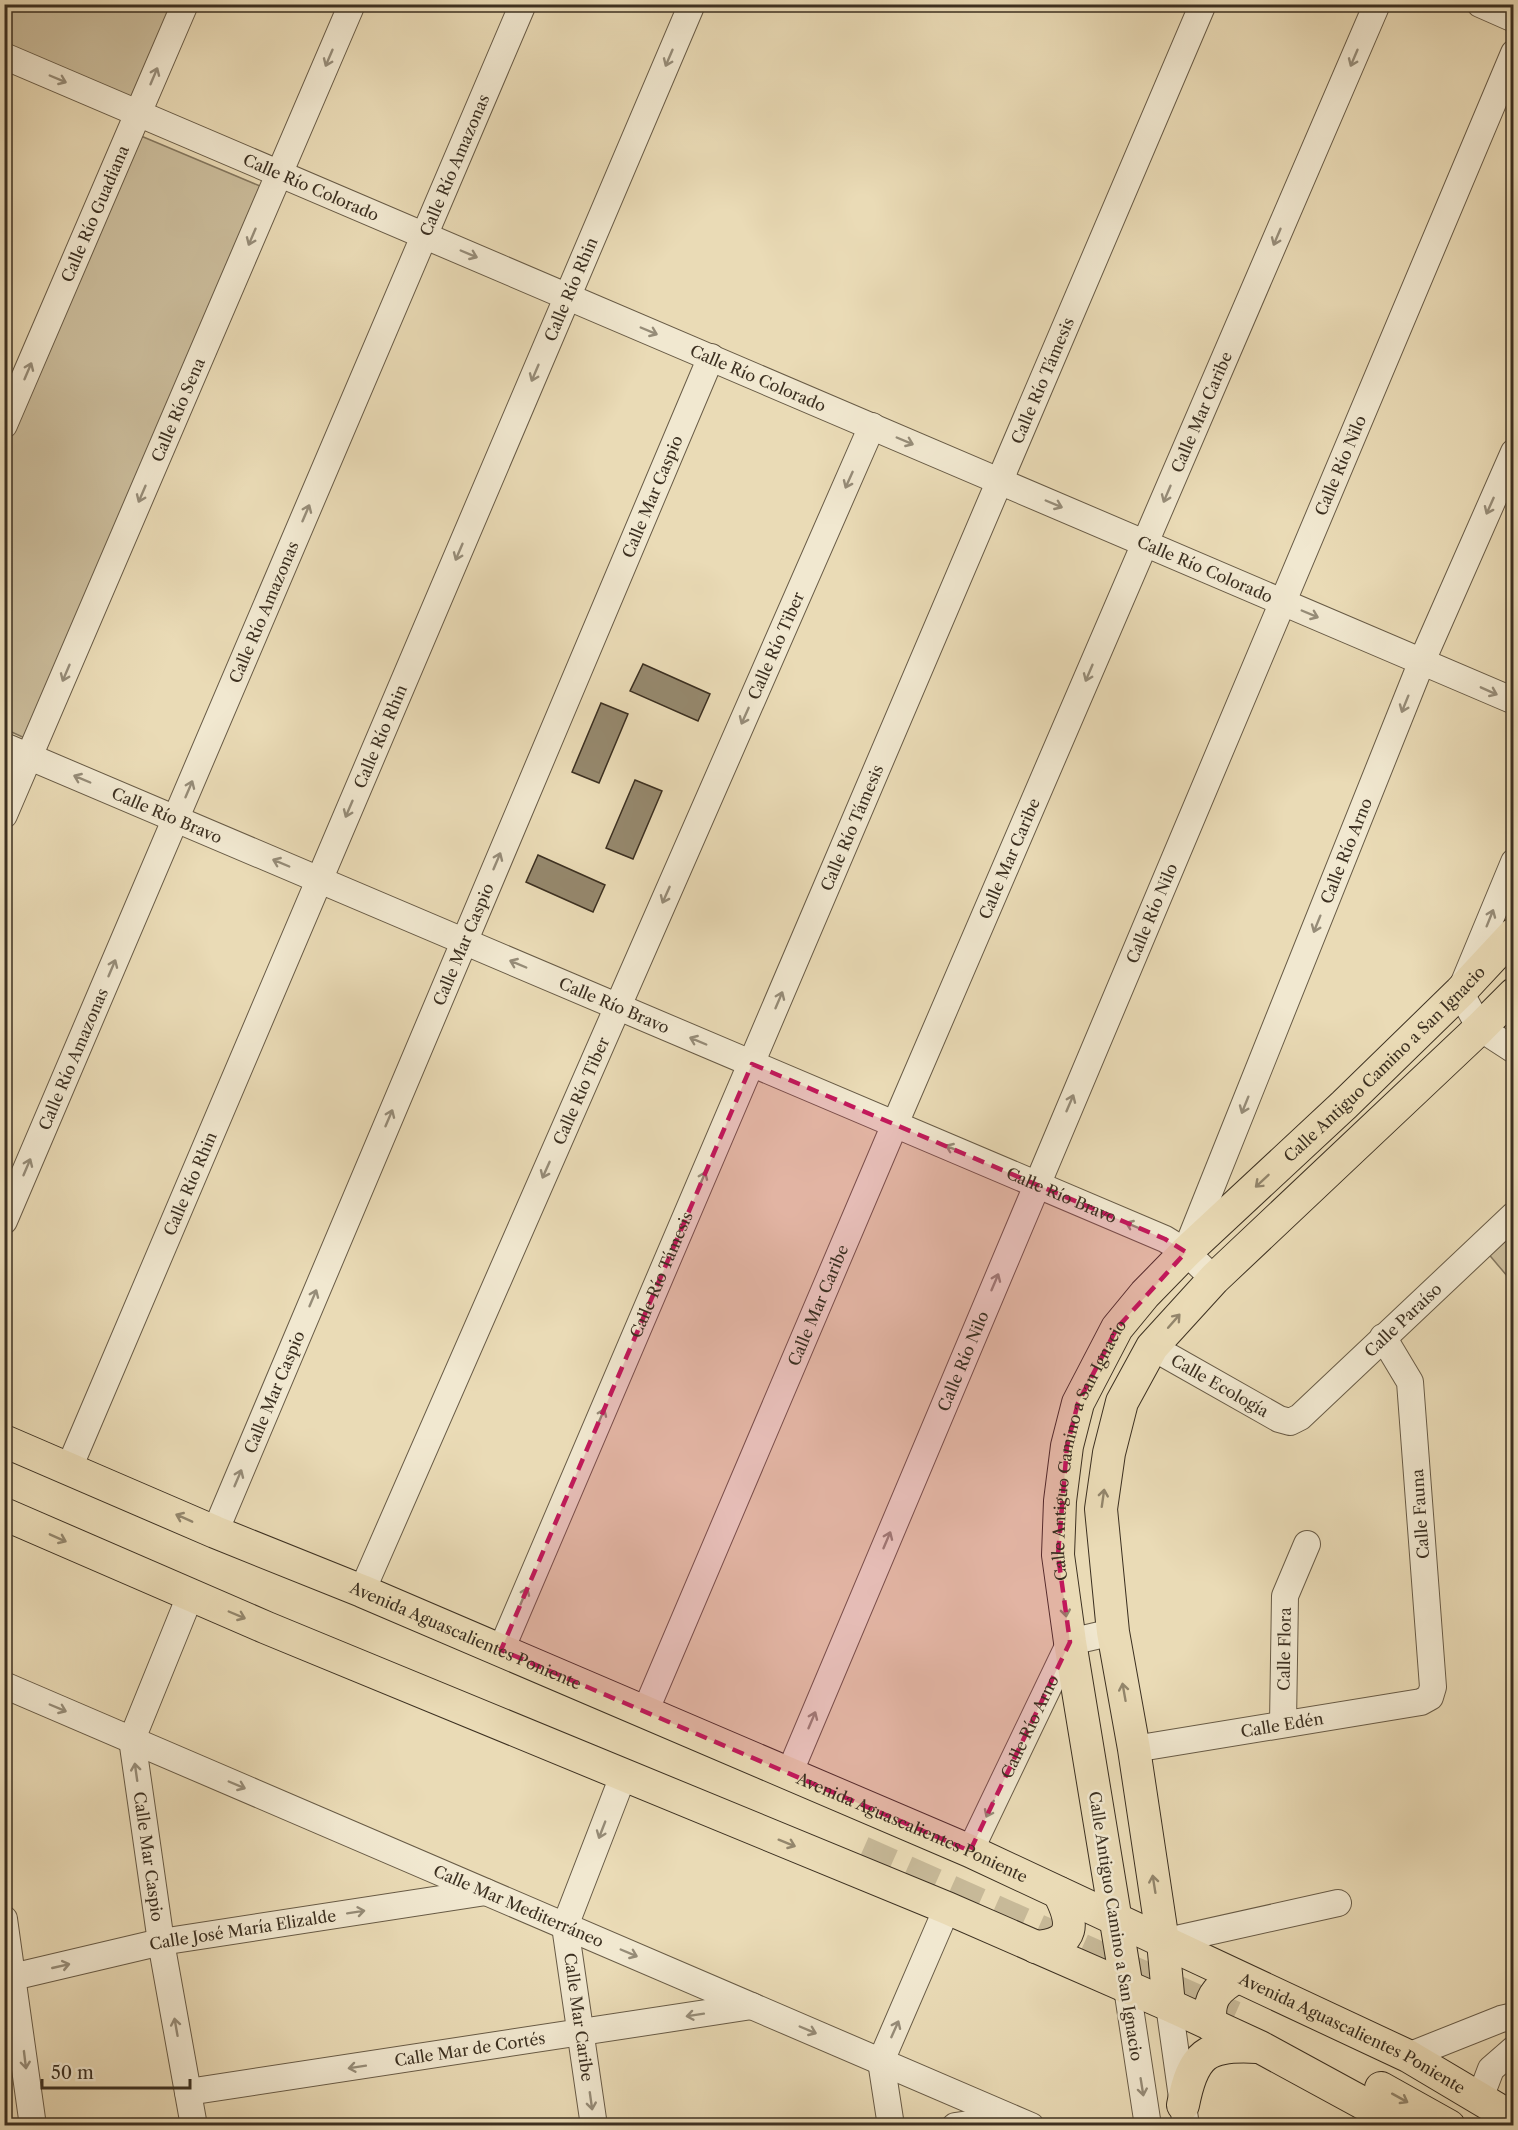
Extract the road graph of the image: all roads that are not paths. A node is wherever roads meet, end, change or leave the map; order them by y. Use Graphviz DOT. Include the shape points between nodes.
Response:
graph roads {
  1 [pos="185,4"];
  2 [pos="352,4"];
  3 [pos="523,4"];
  4 [pos="692,4"];
  5 [pos="1203,4"];
  6 [pos="1377,4"];
  7 [pos="1480,4"];
  8 [pos="1514,19"];
  9 [pos="1514,53"];
  10 [pos="4,56"];
  11 [pos="138,113"];
  12 [pos="280,173"];
  13 [pos="425,235"];
  14 [pos="568,296"];
  15 [pos="711,357"];
  16 [pos="4,425"];
  17 [pos="872,426"];
  18 [pos="1514,452"];
  19 [pos="1000,481"];
  20 [pos="1145,543"];
  21 [pos="1282,601"];
  22 [pos="1422,661"];
  23 [pos="1514,701"];
  24 [pos="4,746"];
  25 [pos="30,757"];
  26 [pos="4,816"];
  27 [pos="176,819"];
  28 [pos="1514,862"];
  29 [pos="319,880"];
  30 [pos="1514,934"];
  31 [pos="463,941"];
  32 [pos="1460,992"];
  33 [pos="1514,994"];
  34 [pos="617,1006"];
  35 [pos="1480,1028"];
  36 [pos="1514,1050"];
  37 [pos="752,1064"];
  38 [pos="895,1124"];
  39 [pos="1036,1184"];
  40 [pos="1514,1215"];
  41 [pos="4,1221"];
  42 [pos="1186,1252"];
  43 [pos="1214,1279"];
  44 [pos="1383,1337"];
  45 [pos="1152,1347"];
  46 [pos="1290,1422"];
  47 [pos="4,1441"];
  48 [pos="69,1468"];
  49 [pos="4,1514"];
  50 [pos="215,1532"];
  51 [pos="1307,1544"];
  52 [pos="296,1564"];
  53 [pos="362,1591"];
  54 [pos="190,1596"];
  55 [pos="267,1628"];
  56 [pos="1113,1632"];
  57 [pos="1070,1642"];
  58 [pos="501,1650"];
  59 [pos="4,1685"];
  60 [pos="1430,1697"];
  61 [pos="645,1712"];
  62 [pos="1283,1723"];
  63 [pos="132,1739"];
  64 [pos="1134,1749"];
  65 [pos="789,1773"];
  66 [pos="623,1776"];
  67 [pos="970,1851"];
  68 [pos="862,1852"];
  69 [pos="486,1892"];
  70 [pos="1056,1900"];
  71 [pos="1338,1903"];
  72 [pos="947,1908"];
  73 [pos="4,1919"];
  74 [pos="1116,1920"];
  75 [pos="565,1926"];
  76 [pos="161,1942"];
  77 [pos="1163,1942"];
  78 [pos="1036,1947"];
  79 [pos="1237,1977"];
  80 [pos="9,1978"];
  81 [pos="1127,1988"];
  82 [pos="1168,2005"];
  83 [pos="753,2006"];
  84 [pos="1514,2016"];
  85 [pos="1222,2021"];
  86 [pos="581,2033"];
  87 [pos="1260,2047"];
  88 [pos="1514,2049"];
  89 [pos="880,2061"];
  90 [pos="1414,2068"];
  91 [pos="188,2092"];
  92 [pos="1185,2115"];
  93 [pos="1500,2116"];
  94 [pos="1022,2122"];
  95 [pos="33,2126"];
  96 [pos="194,2126"];
  97 [pos="594,2126"];
  98 [pos="891,2126"];
  99 [pos="955,2126"];
  100 [pos="1148,2126"];
  101 [pos="1405,2126"];
  102 [pos="1449,2126"];
  11 -- 1 [label="street, Calle Río Guadiana, one-way"];
  2 -- 12 [label="street, Calle Río Sena, one-way"];
  3 -- 13 [label="street, Calle Río Amazonas"];
  4 -- 14 [label="street, Calle Río Rhin, one-way"];
  5 -- 19 [label="street, Calle Río Támesis"];
  6 -- 20 [label="street, Calle Mar Caribe, one-way"];
  7 -- 8 [label="street"];
  9 -- 21 [label="street, Calle Río Nilo"];
  10 -- 11 [label="street, Calle Río Colorado, one-way"];
  11 -- 12 [label="street, Calle Río Colorado"];
  16 -- 11 [label="street, Calle Río Guadiana, one-way"];
  12 -- 13 [label="street, Calle Río Colorado"];
  12 -- 25 [label="street, Calle Río Sena, one-way"];
  13 -- 14 [label="street, Calle Río Colorado, one-way"];
  27 -- 13 [label="street, Calle Río Amazonas, one-way"];
  14 -- 15 [label="street, Calle Río Colorado, one-way"];
  14 -- 29 [label="street, Calle Río Rhin, one-way"];
  15 -- 17 [label="street, Calle Río Colorado"];
  31 -- 15 [label="street, Calle Mar Caspio, one-way"];
  17 -- 19 [label="street, Calle Río Colorado, one-way"];
  17 -- 34 [label="street, Calle Río Tiber, one-way"];
  18 -- 22 [label="street, Calle Río Arno, one-way"];
  19 -- 20 [label="street, Calle Río Colorado, one-way"];
  37 -- 19 [label="street, Calle Río Támesis, one-way"];
  20 -- 21 [label="street, Calle Río Colorado"];
  20 -- 38 [label="street, Calle Mar Caribe, one-way"];
  21 -- 22 [label="street, Calle Río Colorado, one-way"];
  39 -- 21 [label="street, Calle Río Nilo, one-way"];
  22 -- 23 [label="street, Calle Río Colorado, one-way"];
  22 -- 42 [label="street, Calle Río Arno, one-way"];
  24 -- 25 [label="street, Calle Río Bravo"];
  25 -- 26 [label="street, Calle Río Sena"];
  27 -- 25 [label="street, Calle Río Bravo, one-way"];
  29 -- 27 [label="street, Calle Río Bravo, one-way"];
  41 -- 27 [label="street, Calle Río Amazonas, one-way"];
  32 -- 28 [label="street, one-way"];
  29 -- 31 [label="street, Calle Río Bravo"];
  29 -- 48 [label="street, Calle Río Rhin"];
  30 -- 32 [label="main road, Calle Antiguo Camino a San Ignacio"];
  34 -- 31 [label="street, Calle Río Bravo, one-way"];
  50 -- 31 [label="street, Calle Mar Caspio, one-way"];
  32 -- 35 [label="street"];
  32 -- 42 [label="main road, Calle Antiguo Camino a San Ignacio, one-way"];
  33 -- 35 [label="main road, Calle Antiguo Camino a San Ignacio"];
  37 -- 34 [label="street, Calle Río Bravo, one-way"];
  34 -- 53 [label="street, Calle Río Tiber, one-way"];
  35 -- 36 [label="street"];
  35 -- 43 [label="main road, Calle Antiguo Camino a San Ignacio"];
  37 -- 38 [label="street, Calle Río Bravo"];
  58 -- 37 [label="street, Calle Río Támesis, one-way"];
  39 -- 38 [label="street, Calle Río Bravo, one-way"];
  38 -- 61 [label="street, Calle Mar Caribe"];
  42 -- 39 [label="street, Calle Río Bravo, one-way" via="1165,1239"];
  65 -- 39 [label="street, Calle Río Nilo, one-way"];
  40 -- 44 [label="street, Calle Paraíso"];
  42 -- 43 [label="street, Calle Río Bravo"];
  42 -- 57 [label="main road, Calle Antiguo Camino a San Ignacio, one-way" via="1117,1328 1078,1403 1066,1446 1058,1555"];
  45 -- 43 [label="main road, Calle Antiguo Camino a San Ignacio, one-way"];
  44 -- 46 [label="street, Calle Paraíso" via="1300,1417"];
  44 -- 60 [label="street, Calle Fauna" via="1410,1382 1433,1687"];
  45 -- 46 [label="street, Calle Ecología" via="1278,1419"];
  56 -- 45 [label="main road, Calle Antiguo Camino a San Ignacio, one-way" via="1101,1509 1122,1402"];
  47 -- 48 [label="main road, Avenida Aguascalientes Poniente"];
  50 -- 48 [label="main road, Avenida Aguascalientes Poniente, one-way"];
  49 -- 54 [label="main road, one-way"];
  50 -- 52 [label="main road, Avenida Aguascalientes Poniente"];
  51 -- 62 [label="street, Calle Flora" via="1285,1596"];
  52 -- 53 [label="main road, Avenida Aguascalientes Poniente"];
  52 -- 70 [label="main road, Avenida Aguascalientes Poniente" via="312,1586"];
  53 -- 58 [label="main road, Avenida Aguascalientes Poniente"];
  54 -- 55 [label="main road, one-way"];
  54 -- 63 [label="street"];
  55 -- 66 [label="main road"];
  55 -- 68 [label="main road" via="296,1627 423,1674"];
  56 -- 57 [label="street"];
  64 -- 56 [label="main road, Calle Antiguo Camino a San Ignacio, one-way"];
  57 -- 67 [label="street, Calle Río Arno, one-way"];
  57 -- 74 [label="main road, Calle Antiguo Camino a San Ignacio"];
  58 -- 61 [label="main road, Avenida Aguascalientes Poniente"];
  59 -- 63 [label="street, Calle Mar Mediterráneo, one-way"];
  60 -- 62 [label="street, Calle Edén" via="1421,1702"];
  61 -- 65 [label="main road, Avenida Aguascalientes Poniente"];
  62 -- 64 [label="street, Calle Edén"];
  63 -- 69 [label="street, Calle Mar Mediterráneo, one-way"];
  76 -- 63 [label="street, Calle Mar Caspio, one-way"];
  77 -- 64 [label="main road, Calle Antiguo Camino a San Ignacio, one-way"];
  65 -- 67 [label="main road, Avenida Aguascalientes Poniente"];
  66 -- 72 [label="main road, one-way"];
  66 -- 75 [label="street, Calle Mar Caribe, one-way"];
  67 -- 70 [label="main road, Avenida Aguascalientes Poniente"];
  69 -- 75 [label="street, Calle Mar Mediterráneo"];
  76 -- 69 [label="street, Calle José María Elizalde, one-way"];
  70 -- 74 [label="main road, Avenida Aguascalientes Poniente"];
  70 -- 78 [label="main road" via="1068,1911 1067,1932 1060,1942"];
  71 -- 77 [label="street"];
  72 -- 78 [label="main road"];
  89 -- 72 [label="street, one-way"];
  73 -- 80 [label="street"];
  74 -- 77 [label="main road, Avenida Aguascalientes Poniente"];
  74 -- 81 [label="main road, Calle Antiguo Camino a San Ignacio"];
  75 -- 83 [label="street, Calle Mar Mediterráneo, one-way"];
  75 -- 86 [label="street, Calle Mar Caribe"];
  80 -- 76 [label="street, Calle José María Elizalde, one-way"];
  91 -- 76 [label="street, Calle Mar Caspio, one-way"];
  77 -- 79 [label="main road, Avenida Aguascalientes Poniente"];
  77 -- 82 [label="main road, Calle Antiguo Camino a San Ignacio"];
  78 -- 81 [label="main road"];
  79 -- 85 [label="main road" via="1216,1993 1210,2005"];
  79 -- 90 [label="main road, Avenida Aguascalientes Poniente"];
  80 -- 95 [label="street, one-way"];
  81 -- 82 [label="main road"];
  81 -- 100 [label="street, Calle Antiguo Camino a San Ignacio, one-way"];
  82 -- 85 [label="main road"];
  82 -- 92 [label="street, Calle Antiguo Camino a San Ignacio"];
  83 -- 86 [label="street, Calle Mar de Cortés, one-way"];
  83 -- 89 [label="street, Calle Mar Mediterráneo, one-way"];
  84 -- 90 [label="street" via="1501,2019"];
  85 -- 87 [label="main road"];
  85 -- 102 [label="main road, one-way" via="1390,2092"];
  86 -- 91 [label="street, Calle Mar de Cortés, one-way"];
  86 -- 97 [label="street, Calle Mar Caribe, one-way"];
  87 -- 92 [label="main road" via="1232,2045 1205,2054 1188,2083"];
  87 -- 101 [label="main road"];
  88 -- 93 [label="street" via="1491,2069 1483,2090"];
  89 -- 94 [label="street, Calle Mar Mediterráneo"];
  89 -- 98 [label="street"];
  90 -- 93 [label="main road, Avenida Aguascalientes Poniente"];
  91 -- 96 [label="street, Calle Mar Caspio"];
  94 -- 99 [label="street"];
}
